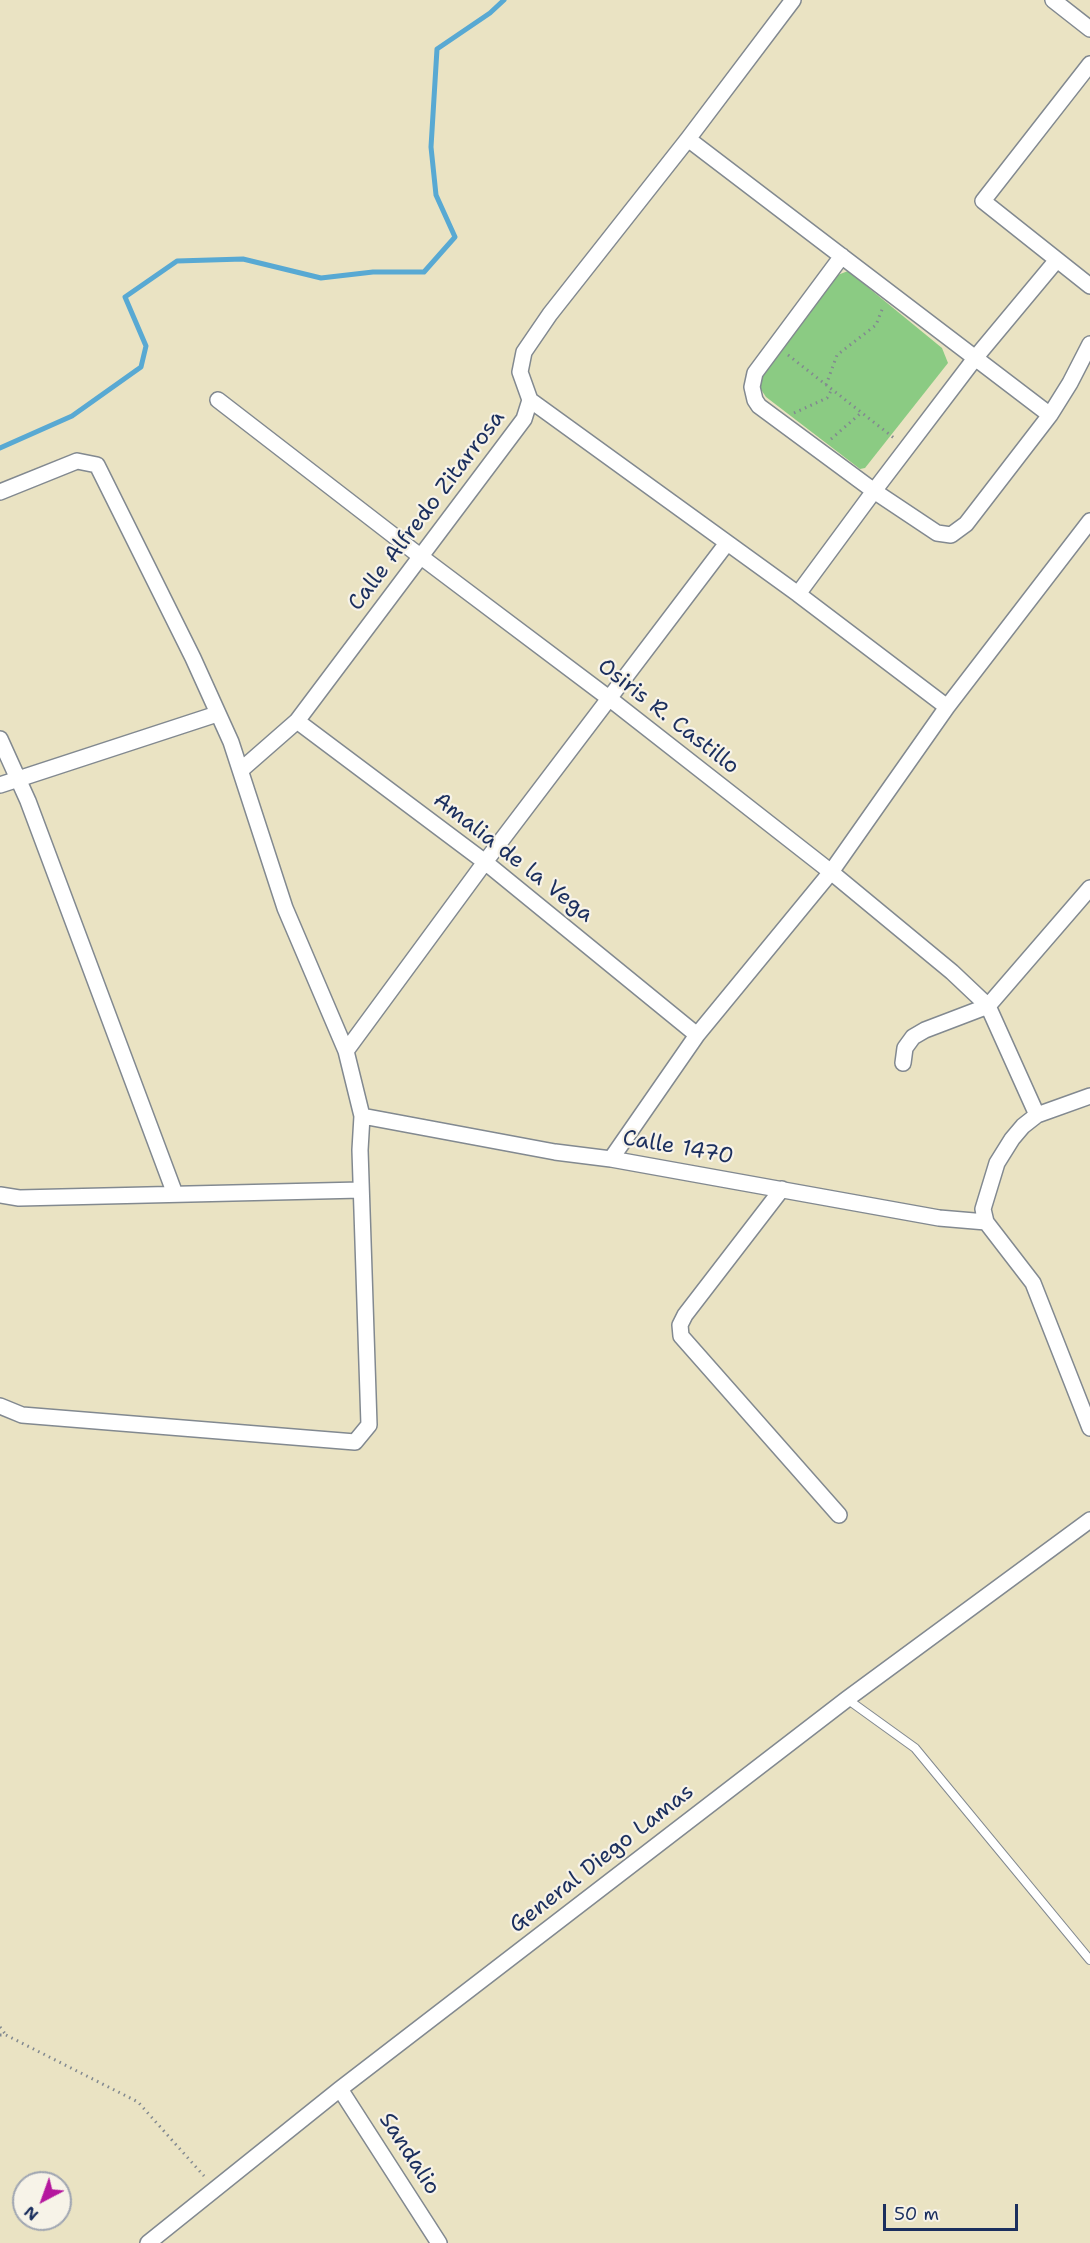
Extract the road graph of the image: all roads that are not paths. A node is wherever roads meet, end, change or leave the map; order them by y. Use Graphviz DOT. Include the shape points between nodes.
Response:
graph roads {
  1 [pos="793,0"];
  2 [pos="1053,0"];
  3 [pos="1090,29"];
  4 [pos="1090,64"];
  5 [pos="688,139"];
  6 [pos="842,256"];
  7 [pos="1056,261"];
  8 [pos="1090,286"];
  9 [pos="1090,344"];
  10 [pos="976,357"];
  11 [pos="218,400"];
  12 [pos="530,400"];
  13 [pos="1050,415"];
  14 [pos="874,490"];
  15 [pos="0,492"];
  16 [pos="1090,521"];
  17 [pos="727,543"];
  18 [pos="420,556"];
  19 [pos="798,594"];
  20 [pos="610,699"];
  21 [pos="947,708"];
  22 [pos="217,714"];
  23 [pos="297,721"];
  24 [pos="0,739"];
  25 [pos="241,770"];
  26 [pos="18,779"];
  27 [pos="0,785"];
  28 [pos="485,862"];
  29 [pos="831,872"];
  30 [pos="1090,888"];
  31 [pos="988,1006"];
  32 [pos="697,1035"];
  33 [pos="346,1051"];
  34 [pos="903,1064"];
  35 [pos="1090,1096"];
  36 [pos="1037,1115"];
  37 [pos="362,1116"];
  38 [pos="611,1159"];
  39 [pos="782,1189"];
  40 [pos="361,1190"];
  41 [pos="175,1194"];
  42 [pos="0,1195"];
  43 [pos="986,1222"];
  44 [pos="0,1406"];
  45 [pos="1090,1428"];
  46 [pos="839,1515"];
  47 [pos="1090,1520"];
  48 [pos="847,1699"];
  49 [pos="1090,1960"];
  50 [pos="340,2089"];
  51 [pos="148,2243"];
  52 [pos="439,2243"];
  1 -- 5 [label="street, Calle Alfredo Zitarrosa"];
  2 -- 3 [label="street"];
  4 -- 7 [label="street" via="983,201"];
  5 -- 6 [label="street"];
  5 -- 12 [label="street, Calle Alfredo Zitarrosa" via="524,352 520,372"];
  6 -- 10 [label="street"];
  6 -- 14 [label="street" via="755,374 752,387 759,406"];
  7 -- 8 [label="street"];
  7 -- 10 [label="street"];
  9 -- 13 [label="street"];
  10 -- 13 [label="street"];
  10 -- 14 [label="street"];
  11 -- 18 [label="street, Osiris R. Castillo"];
  12 -- 17 [label="street"];
  12 -- 18 [label="street, Calle Alfredo Zitarrosa" via="524,419"];
  13 -- 14 [label="street" via="966,524 951,535 937,533"];
  14 -- 19 [label="street"];
  15 -- 22 [label="street" via="77,461 97,465"];
  16 -- 21 [label="street"];
  17 -- 19 [label="street"];
  17 -- 20 [label="street"];
  18 -- 20 [label="street, Osiris R. Castillo"];
  18 -- 23 [label="street, Calle Alfredo Zitarrosa"];
  19 -- 21 [label="street"];
  20 -- 28 [label="street"];
  20 -- 29 [label="street, Osiris R. Castillo"];
  21 -- 29 [label="street"];
  22 -- 25 [label="street"];
  22 -- 26 [label="street"];
  23 -- 25 [label="street, Calle Alfredo Zitarrosa"];
  23 -- 28 [label="street, Amalia de la Vega"];
  24 -- 26 [label="street"];
  25 -- 33 [label="street" via="285,908"];
  26 -- 27 [label="street"];
  26 -- 41 [label="street"];
  28 -- 32 [label="street, Amalia de la Vega"];
  28 -- 33 [label="street"];
  29 -- 31 [label="street, Osiris R. Castillo"];
  29 -- 32 [label="street"];
  30 -- 31 [label="street"];
  31 -- 34 [label="street" via="913,1037 905,1048"];
  31 -- 36 [label="street, Osiris R. Castillo"];
  32 -- 38 [label="street"];
  33 -- 37 [label="street"];
  35 -- 36 [label="street"];
  36 -- 43 [label="street" via="1012,1139 997,1163 983,1209"];
  37 -- 38 [label="street, Calle 1470"];
  37 -- 40 [label="street"];
  38 -- 39 [label="street, Calle 1470"];
  39 -- 43 [label="street, Calle 1470" via="939,1218"];
  39 -- 46 [label="street" via="685,1315 680,1325 681,1336"];
  40 -- 41 [label="street"];
  40 -- 44 [label="street" via="369,1425 355,1442 22,1415"];
  41 -- 42 [label="street" via="19,1198"];
  43 -- 45 [label="street" via="1033,1283"];
  47 -- 48 [label="street, General Diego Lamas"];
  48 -- 49 [label="lane" via="915,1748"];
  48 -- 50 [label="street, General Diego Lamas"];
  50 -- 51 [label="street, General Diego Lamas"];
  50 -- 52 [label="street, Sandalio"];
}
